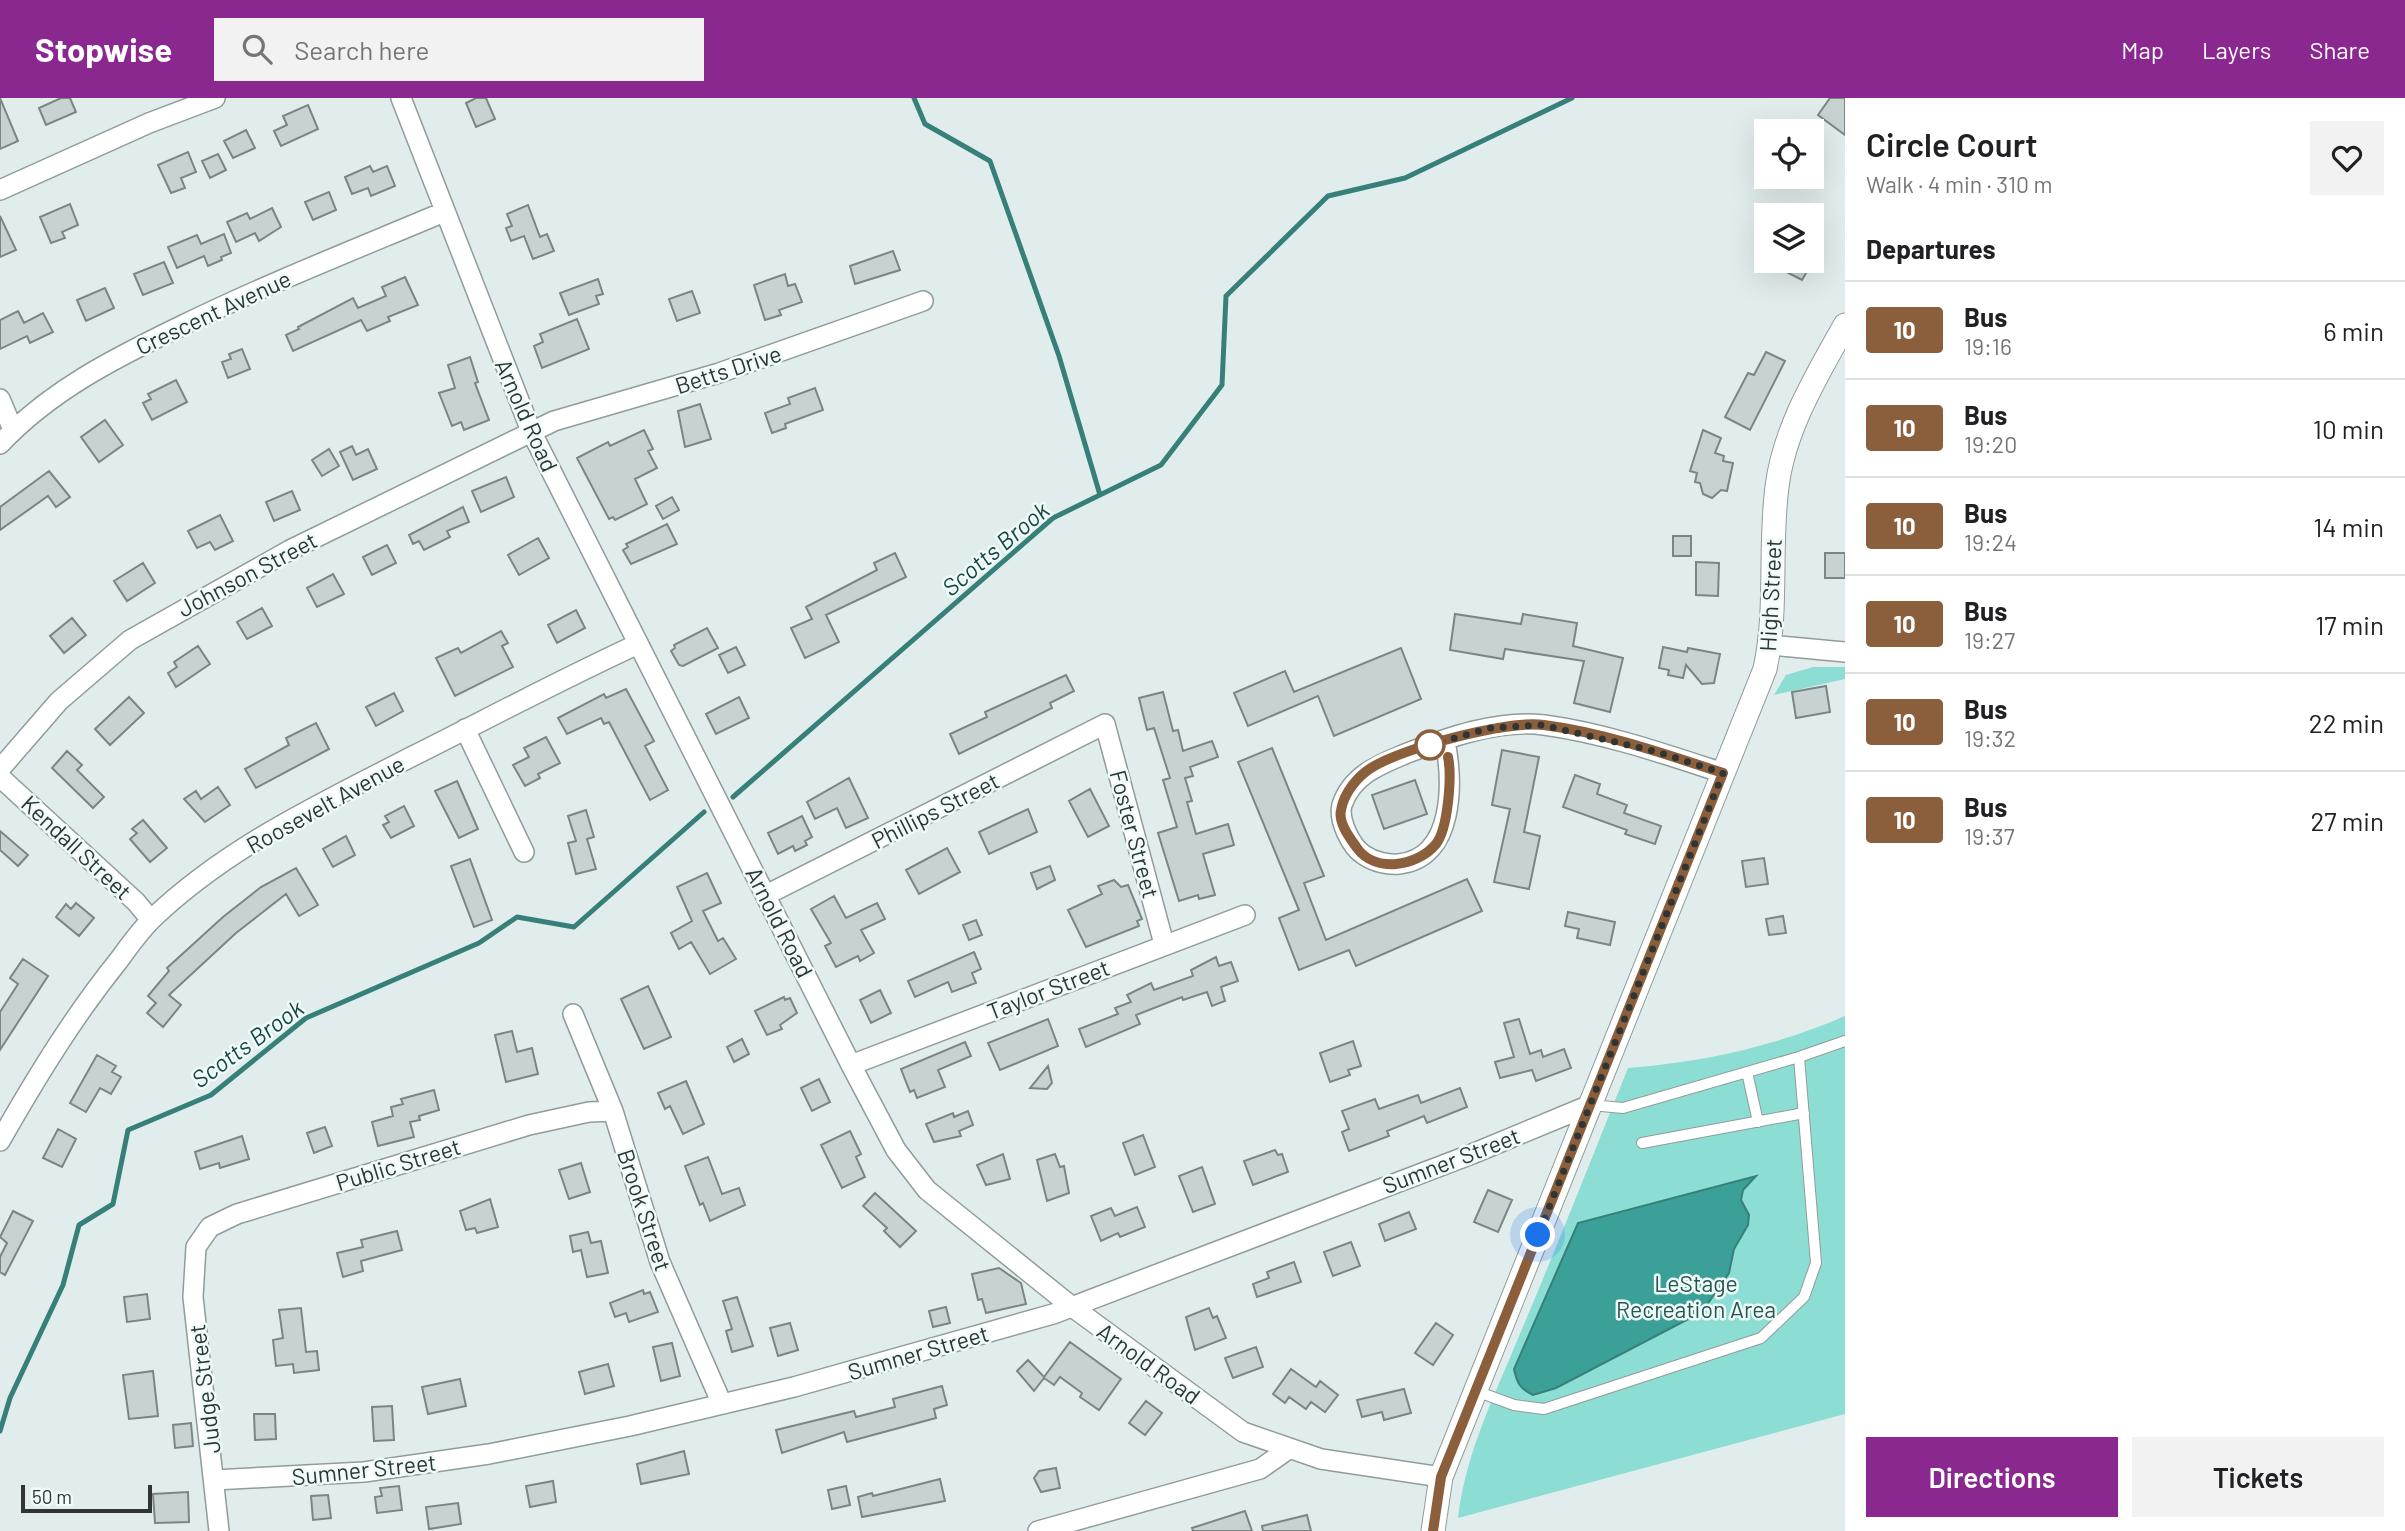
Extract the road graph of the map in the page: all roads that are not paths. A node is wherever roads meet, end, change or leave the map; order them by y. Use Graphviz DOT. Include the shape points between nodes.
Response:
graph roads {
  1 [pos="215,98"];
  2 [pos="401,98"];
  3 [pos="0,190"];
  4 [pos="444,212"];
  5 [pos="923,301"];
  6 [pos="1845,325"];
  7 [pos="0,398"];
  8 [pos="531,431"];
  9 [pos="6,437"];
  10 [pos="638,643"];
  11 [pos="1770,645"];
  12 [pos="1845,652"];
  13 [pos="1105,724"];
  14 [pos="465,729"];
  15 [pos="1445,741"];
  16 [pos="0,769"];
  17 [pos="1723,773"];
  18 [pos="0,777"];
  19 [pos="524,852"];
  20 [pos="766,895"];
  21 [pos="1245,915"];
  22 [pos="151,920"];
  23 [pos="1164,944"];
  24 [pos="573,1014"];
  25 [pos="1845,1041"];
  26 [pos="1799,1057"];
  27 [pos="851,1065"];
  28 [pos="1747,1072"];
  29 [pos="1590,1105"];
  30 [pos="613,1111"];
  31 [pos="1804,1113"];
  32 [pos="1758,1122"];
  33 [pos="0,1141"];
  34 [pos="1642,1143"];
  35 [pos="196,1247"];
  36 [pos="1071,1306"];
  37 [pos="1476,1390"];
  38 [pos="722,1404"];
  39 [pos="1290,1448"];
  40 [pos="1441,1477"];
  41 [pos="214,1480"];
  42 [pos="219,1531"];
  43 [pos="1038,1531"];
  44 [pos="1433,1531"];
  1 -- 3 [label="street"];
  2 -- 4 [label="street, Arnold Road"];
  4 -- 8 [label="street, Arnold Road"];
  4 -- 9 [label="street, Crescent Avenue" via="242,297 118,356 52,397"];
  5 -- 8 [label="street, Betts Drive" via="719,373"];
  6 -- 11 [label="street, High Street" via="1794,427 1777,484"];
  7 -- 9 [label="street"];
  8 -- 10 [label="street, Arnold Road"];
  8 -- 16 [label="street, Johnson Street" via="290,550 130,640 59,701"];
  10 -- 14 [label="street, Roosevelt Avenue"];
  10 -- 20 [label="street, Arnold Road"];
  11 -- 12 [label="street"];
  11 -- 17 [label="street, High Street"];
  13 -- 20 [label="street, Phillips Street"];
  13 -- 23 [label="street, Foster Street"];
  14 -- 19 [label="street"];
  14 -- 22 [label="street, Roosevelt Avenue" via="260,835"];
  15 -- 15 [label="street" via="1371,768 1346,792 1340,813 1346,832 1363,855 1388,865 1411,862 1437,844 1447,807 1450,765"];
  15 -- 17 [label="street" via="1490,728 1542,725 1654,751"];
  17 -- 29 [label="street, High Street"];
  18 -- 22 [label="street, Kendall Street"];
  20 -- 27 [label="street, Arnold Road"];
  21 -- 23 [label="street, Taylor Street"];
  22 -- 33 [label="street, Roosevelt Avenue" via="75,1019"];
  23 -- 27 [label="street, Taylor Street"];
  24 -- 30 [label="street, Brook Street"];
  25 -- 26 [label="lane"];
  26 -- 28 [label="lane"];
  26 -- 31 [label="lane"];
  27 -- 36 [label="street, Arnold Road" via="916,1179"];
  28 -- 29 [label="lane" via="1623,1108"];
  28 -- 32 [label="lane"];
  29 -- 36 [label="street, Sumner Street"];
  29 -- 37 [label="street, High Street"];
  30 -- 35 [label="street, Public Street" via="529,1125 237,1213 210,1227"];
  30 -- 38 [label="street, Brook Street" via="660,1262"];
  31 -- 32 [label="lane"];
  31 -- 37 [label="lane" via="1816,1263 1804,1297 1761,1338 1544,1409 1514,1405"];
  32 -- 34 [label="lane"];
  35 -- 41 [label="street, Judge Street" via="193,1297"];
  36 -- 38 [label="street, Sumner Street" via="936,1348"];
  36 -- 39 [label="street, Arnold Road" via="1243,1432"];
  37 -- 40 [label="street, High Street"];
  38 -- 41 [label="street, Sumner Street" via="489,1454 364,1472"];
  39 -- 40 [label="street, Arnold Road" via="1321,1459"];
  39 -- 43 [label="street" via="1260,1469"];
  40 -- 44 [label="street, High Street"];
  41 -- 42 [label="street, Judge Street"];
}
